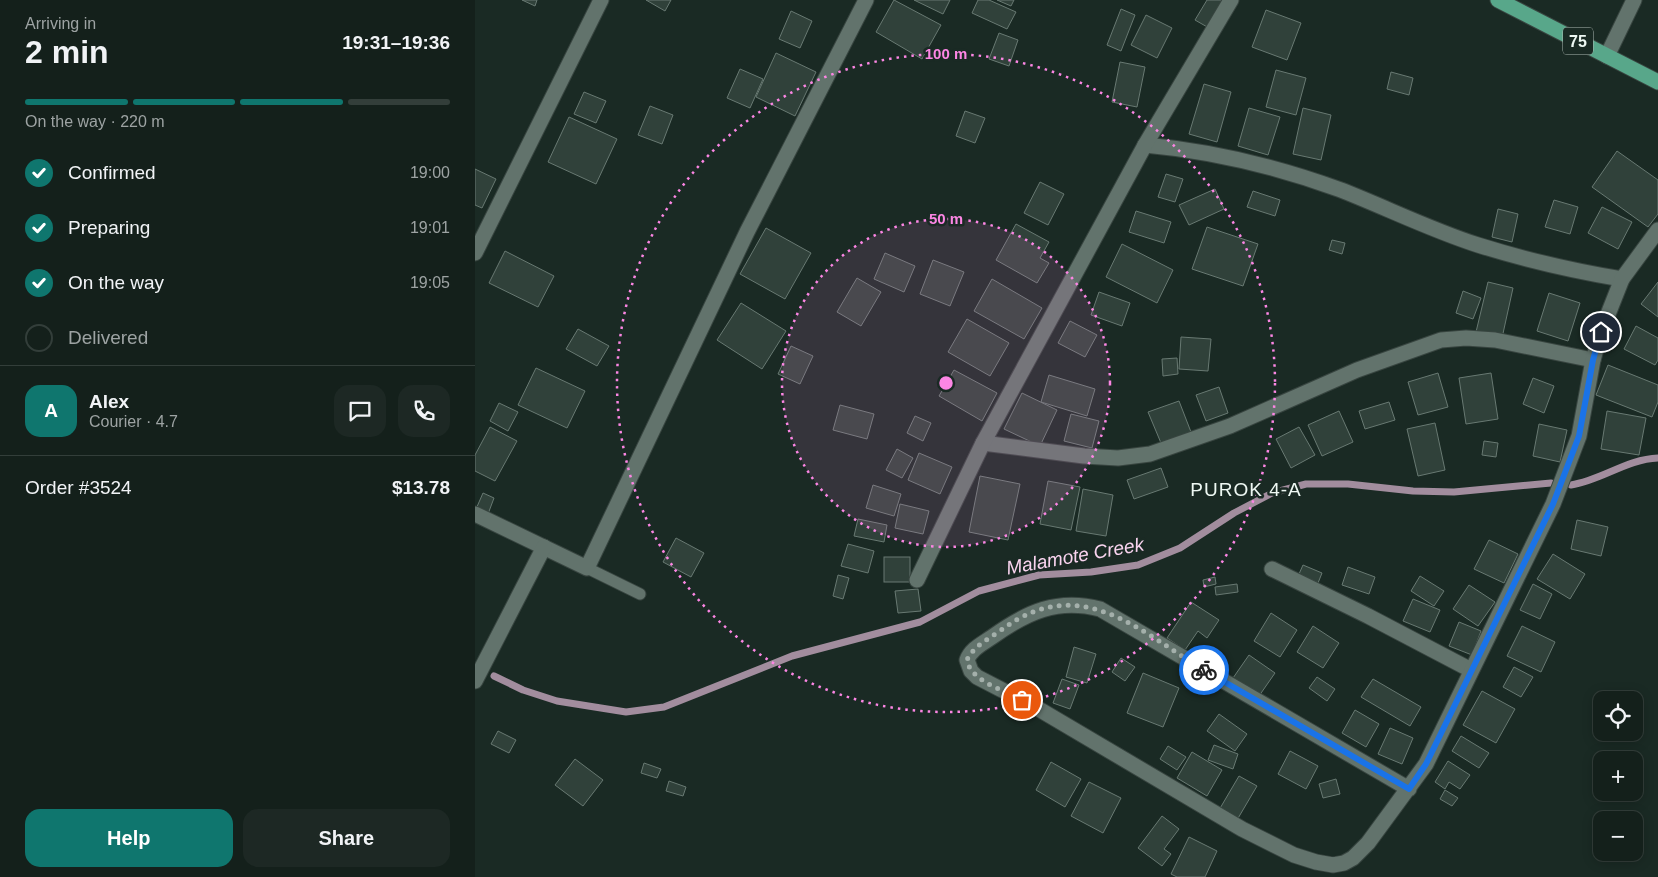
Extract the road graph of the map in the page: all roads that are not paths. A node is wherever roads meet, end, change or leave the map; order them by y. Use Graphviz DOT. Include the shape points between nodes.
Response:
graph roads {
  1 [pos="601,0"];
  2 [pos="866,0"];
  3 [pos="1231,0"];
  4 [pos="1498,0"];
  5 [pos="1634,0"];
  6 [pos="1607,56"];
  7 [pos="1658,82"];
  8 [pos="1145,145"];
  9 [pos="1658,230"];
  10 [pos="475,253"];
  11 [pos="1622,279"];
  12 [pos="1593,360"];
  13 [pos="983,443"];
  14 [pos="475,514"];
  15 [pos="544,547"];
  16 [pos="587,568"];
  17 [pos="1272,569"];
  18 [pos="917,580"];
  19 [pos="640,594"];
  20 [pos="1471,670"];
  21 [pos="475,680"];
  22 [pos="1409,789"];
  1 -- 10 [label="street"];
  2 -- 16 [label="street" via="747,232"];
  3 -- 8 [label="street"];
  4 -- 6 [label="highway, 75"];
  5 -- 6 [label="street"];
  6 -- 7 [label="highway, 75"];
  8 -- 11 [label="street" via="1201,152 1293,174 1478,245 1575,271"];
  8 -- 13 [label="street"];
  9 -- 11 [label="street"];
  11 -- 12 [label="street"];
  12 -- 13 [label="street" via="1495,340 1441,340 1357,370 1230,426 1150,454 1118,458 1084,456"];
  12 -- 20 [label="street" via="1579,436 1563,479"];
  13 -- 18 [label="street"];
  14 -- 15 [label="street"];
  15 -- 16 [label="street"];
  15 -- 21 [label="street"];
  16 -- 19 [label="lane"];
  17 -- 20 [label="street"];
  20 -- 22 [label="street" via="1426,764"];
  22 -- 22 [label="street" via="1100,609 1061,605 1036,611 1018,618 995,634 973,650 967,660 977,677 1037,708 1242,829 1294,855 1316,862 1333,865 1353,858"];
}
